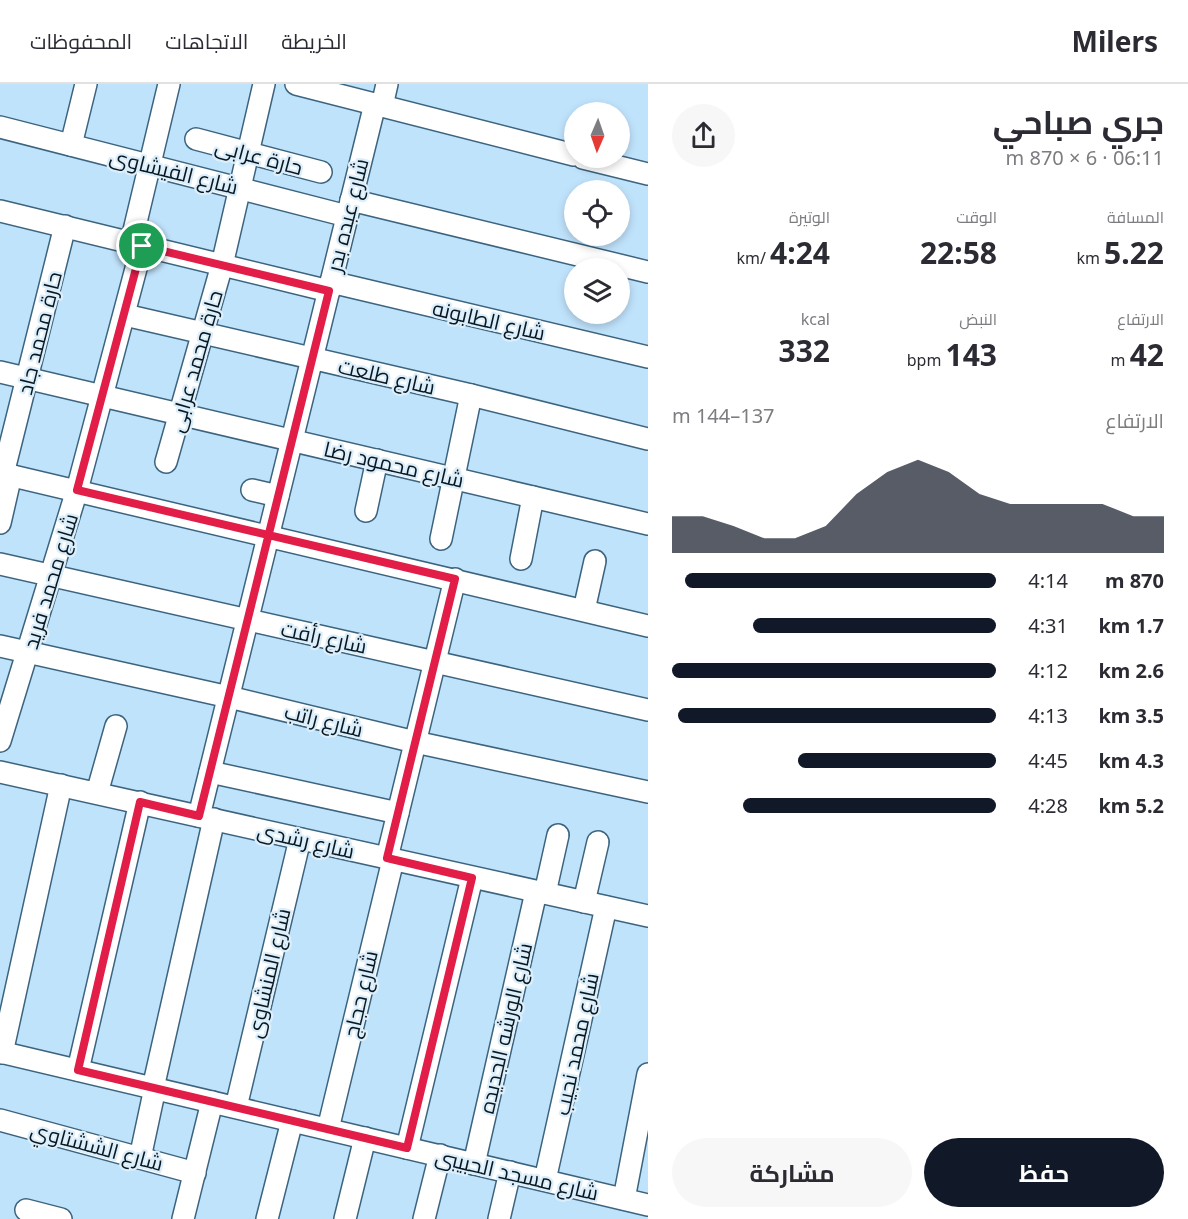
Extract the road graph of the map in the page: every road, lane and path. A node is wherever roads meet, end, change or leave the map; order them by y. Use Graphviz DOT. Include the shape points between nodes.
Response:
graph roads {
  1 [pos="86,84"];
  2 [pos="170,84"];
  3 [pos="264,84"];
  4 [pos="296,84"];
  5 [pos="387,84"];
  6 [pos="379,105"];
  7 [pos="0,127"];
  8 [pos="196,139"];
  9 [pos="71,145"];
  10 [pos="564,152"];
  11 [pos="248,153"];
  12 [pos="150,165"];
  13 [pos="624,168"];
  14 [pos="321,172"];
  15 [pos="648,174"];
  16 [pos="241,189"];
  17 [pos="349,208"];
  18 [pos="0,211"];
  19 [pos="65,226"];
  20 [pos="136,244"];
  21 [pos="222,265"];
  22 [pos="648,272"];
  23 [pos="330,287"];
  24 [pos="125,315"];
  25 [pos="203,334"];
  26 [pos="648,357"];
  27 [pos="312,359"];
  28 [pos="0,372"];
  29 [pos="27,378"];
  30 [pos="471,395"];
  31 [pos="104,396"];
  32 [pos="181,414"];
  33 [pos="648,439"];
  34 [pos="292,440"];
  35 [pos="377,460"];
  36 [pos="166,462"];
  37 [pos="5,474"];
  38 [pos="454,478"];
  39 [pos="77,490"];
  40 [pos="252,490"];
  41 [pos="278,496"];
  42 [pos="533,497"];
  43 [pos="366,511"];
  44 [pos="0,523"];
  45 [pos="648,524"];
  46 [pos="268,535"];
  47 [pos="441,539"];
  48 [pos="521,559"];
  49 [pos="595,561"];
  50 [pos="0,564"];
  51 [pos="52,576"];
  52 [pos="455,579"];
  53 [pos="584,610"];
  54 [pos="647,619"];
  55 [pos="248,621"];
  56 [pos="0,646"];
  57 [pos="29,652"];
  58 [pos="435,662"];
  59 [pos="229,697"];
  60 [pos="648,710"];
  61 [pos="116,726"];
  62 [pos="0,741"];
  63 [pos="415,742"];
  64 [pos="0,772"];
  65 [pos="210,772"];
  66 [pos="62,786"];
  67 [pos="648,792"];
  68 [pos="97,793"];
  69 [pos="140,802"];
  70 [pos="398,813"];
  71 [pos="207,817"];
  72 [pos="558,835"];
  73 [pos="300,839"];
  74 [pos="598,842"];
  75 [pos="390,859"];
  76 [pos="472,878"];
  77 [pos="541,892"];
  78 [pos="584,902"];
  79 [pos="606,907"];
  80 [pos="648,916"];
  81 [pos="1,1053"];
  82 [pos="78,1070"];
  83 [pos="648,1074"];
  84 [pos="154,1088"];
  85 [pos="212,1101"];
  86 [pos="236,1107"];
  87 [pos="0,1120"];
  88 [pos="292,1120"];
  89 [pos="328,1129"];
  90 [pos="365,1138"];
  91 [pos="407,1148"];
  92 [pos="440,1155"];
  93 [pos="140,1158"];
  94 [pos="474,1164"];
  95 [pos="510,1172"];
  96 [pos="195,1173"];
  97 [pos="545,1180"];
  98 [pos="624,1199"];
  99 [pos="648,1205"];
  100 [pos="26,1210"];
  101 [pos="61,1219"];
  102 [pos="183,1219"];
  103 [pos="267,1219"];
  104 [pos="345,1219"];
  105 [pos="424,1219"];
  106 [pos="499,1219"];
  1 -- 9 [label="street"];
  2 -- 12 [label="street, شارع محمد فريد"];
  3 -- 11 [label="street, حارة محمد عرابى"];
  4 -- 6 [label="street"];
  5 -- 6 [label="street, شارع عبده بدر"];
  6 -- 10 [label="street"];
  6 -- 17 [label="street, شارع عبده بدر"];
  7 -- 9 [label="street, شارع الفيشاوى"];
  8 -- 11 [label="street, حارة عرابى"];
  9 -- 12 [label="street, شارع الفيشاوى"];
  11 -- 14 [label="street, حارة عرابى"];
  11 -- 16 [label="street, حارة محمد عرابى"];
  12 -- 16 [label="street, شارع الفيشاوى"];
  12 -- 20 [label="street, شارع محمد فريد"];
  13 -- 15 [label="street"];
  16 -- 17 [label="street, شارع الفيشاوى"];
  16 -- 21 [label="street, حارة محمد عرابى"];
  17 -- 22 [label="street, شارع الفيشاوى"];
  17 -- 23 [label="street, شارع عبده بدر"];
  18 -- 19 [label="street, شارع الطابونه"];
  19 -- 20 [label="street, شارع الطابونه"];
  19 -- 29 [label="street, حارة محمد جاد"];
  20 -- 21 [label="street, شارع الطابونه"];
  20 -- 24 [label="street, شارع محمد فريد"];
  21 -- 23 [label="street, شارع الطابونه"];
  21 -- 25 [label="street, حارة محمد عرابى"];
  23 -- 26 [label="street, شارع الطابونه"];
  23 -- 27 [label="street, شارع عبده بدر"];
  24 -- 25 [label="street, شارع طلعت"];
  24 -- 31 [label="street, شارع محمد فريد"];
  25 -- 27 [label="street, شارع طلعت"];
  25 -- 32 [label="street, حارة محمد عرابى"];
  27 -- 30 [label="street, شارع طلعت"];
  27 -- 34 [label="street, شارع عبده بدر"];
  28 -- 29 [label="street, شارع محمود رضا"];
  29 -- 31 [label="street, شارع محمود رضا"];
  29 -- 37 [label="street, حارة محمد جاد"];
  30 -- 33 [label="street, شارع طلعت"];
  30 -- 38 [label="street"];
  31 -- 32 [label="street, شارع محمود رضا"];
  31 -- 39 [label="street, شارع محمد فريد"];
  32 -- 34 [label="street, شارع محمود رضا"];
  32 -- 36 [label="street, حارة محمد عرابى"];
  34 -- 35 [label="street, شارع محمود رضا"];
  34 -- 41 [label="street, شارع عبده بدر"];
  35 -- 38 [label="street, شارع محمود رضا"];
  35 -- 43 [label="street"];
  37 -- 39 [label="street"];
  37 -- 44 [label="street, حارة محمد جاد"];
  38 -- 42 [label="street, شارع محمود رضا"];
  38 -- 47 [label="street"];
  39 -- 46 [label="street"];
  39 -- 51 [label="street, شارع محمد فريد"];
  40 -- 41 [label="street"];
  41 -- 46 [label="street, شارع عبده بدر"];
  42 -- 45 [label="street, شارع محمود رضا"];
  42 -- 48 [label="street"];
  46 -- 52 [label="street"];
  46 -- 55 [label="street, شارع عبده بدر"];
  49 -- 53 [label="street"];
  50 -- 51 [label="street, شارع رأفت"];
  51 -- 55 [label="street, شارع رأفت"];
  51 -- 57 [label="street, شارع محمد فريد"];
  52 -- 53 [label="street"];
  52 -- 58 [label="street, شارع حجاج"];
  53 -- 54 [label="street"];
  55 -- 58 [label="street, شارع رأفت"];
  55 -- 59 [label="street, شارع عبده بدر"];
  56 -- 57 [label="street, شارع راتب"];
  57 -- 59 [label="street, شارع راتب"];
  57 -- 62 [label="street, شارع محمد فريد"];
  58 -- 60 [label="street, شارع رأفت"];
  58 -- 63 [label="street, شارع حجاج"];
  59 -- 63 [label="street, شارع راتب"];
  59 -- 65 [label="street, شارع عبده بدر"];
  61 -- 68 [label="street"];
  63 -- 67 [label="street, شارع راتب"];
  63 -- 70 [label="street, شارع حجاج"];
  64 -- 66 [label="street, شارع رشدى"];
  65 -- 70 [label="street"];
  65 -- 71 [label="street, شارع عبده بدر"];
  66 -- 68 [label="street, شارع رشدى"];
  66 -- 81 [label="street"];
  68 -- 69 [label="street, شارع رشدى"];
  69 -- 71 [label="street, شارع رشدى"];
  69 -- 82 [label="street"];
  70 -- 75 [label="street, شارع حجاج"];
  71 -- 73 [label="street, شارع رشدى"];
  71 -- 84 [label="street, شارع عبده بدر"];
  72 -- 77 [label="street, شارع الورشه الجديده"];
  73 -- 75 [label="street, شارع رشدى"];
  73 -- 86 [label="street, شارع المنشاوى"];
  74 -- 78 [label="street"];
  75 -- 76 [label="street, شارع رشدى"];
  75 -- 89 [label="street, شارع حجاج"];
  76 -- 77 [label="street, شارع رشدى"];
  76 -- 91 [label="street"];
  77 -- 78 [label="street, شارع رشدى"];
  77 -- 94 [label="street, شارع الورشه الجديده"];
  78 -- 79 [label="street, شارع رشدى"];
  79 -- 80 [label="street, شارع رشدى"];
  79 -- 97 [label="street, شارع محمد نجيب"];
  81 -- 82 [label="street, شارع مسجد الحبيبى"];
  82 -- 84 [label="street, شارع مسجد الحبيبى"];
  83 -- 98 [label="street"];
  84 -- 85 [label="street, شارع مسجد الحبيبى"];
  84 -- 93 [label="street, شارع عبده بدر"];
  85 -- 86 [label="street, شارع مسجد الحبيبى"];
  85 -- 96 [label="street"];
  86 -- 88 [label="street, شارع مسجد الحبيبى"];
  87 -- 93 [label="street, شارع الششتاوي"];
  88 -- 89 [label="street, شارع مسجد الحبيبى"];
  88 -- 103 [label="street"];
  89 -- 90 [label="street, شارع مسجد الحبيبى"];
  90 -- 91 [label="street, شارع مسجد الحبيبى"];
  90 -- 104 [label="street"];
  91 -- 92 [label="street, شارع مسجد الحبيبى"];
  92 -- 94 [label="street, شارع مسجد الحبيبى"];
  92 -- 105 [label="street"];
  93 -- 96 [label="street, شارع الششتاوي"];
  94 -- 95 [label="street, شارع مسجد الحبيبى"];
  95 -- 97 [label="street, شارع مسجد الحبيبى"];
  95 -- 106 [label="street"];
  96 -- 102 [label="street"];
  97 -- 98 [label="street, شارع مسجد الحبيبى"];
  98 -- 99 [label="street, شارع مسجد الحبيبى"];
  100 -- 101 [label="street"];
}
